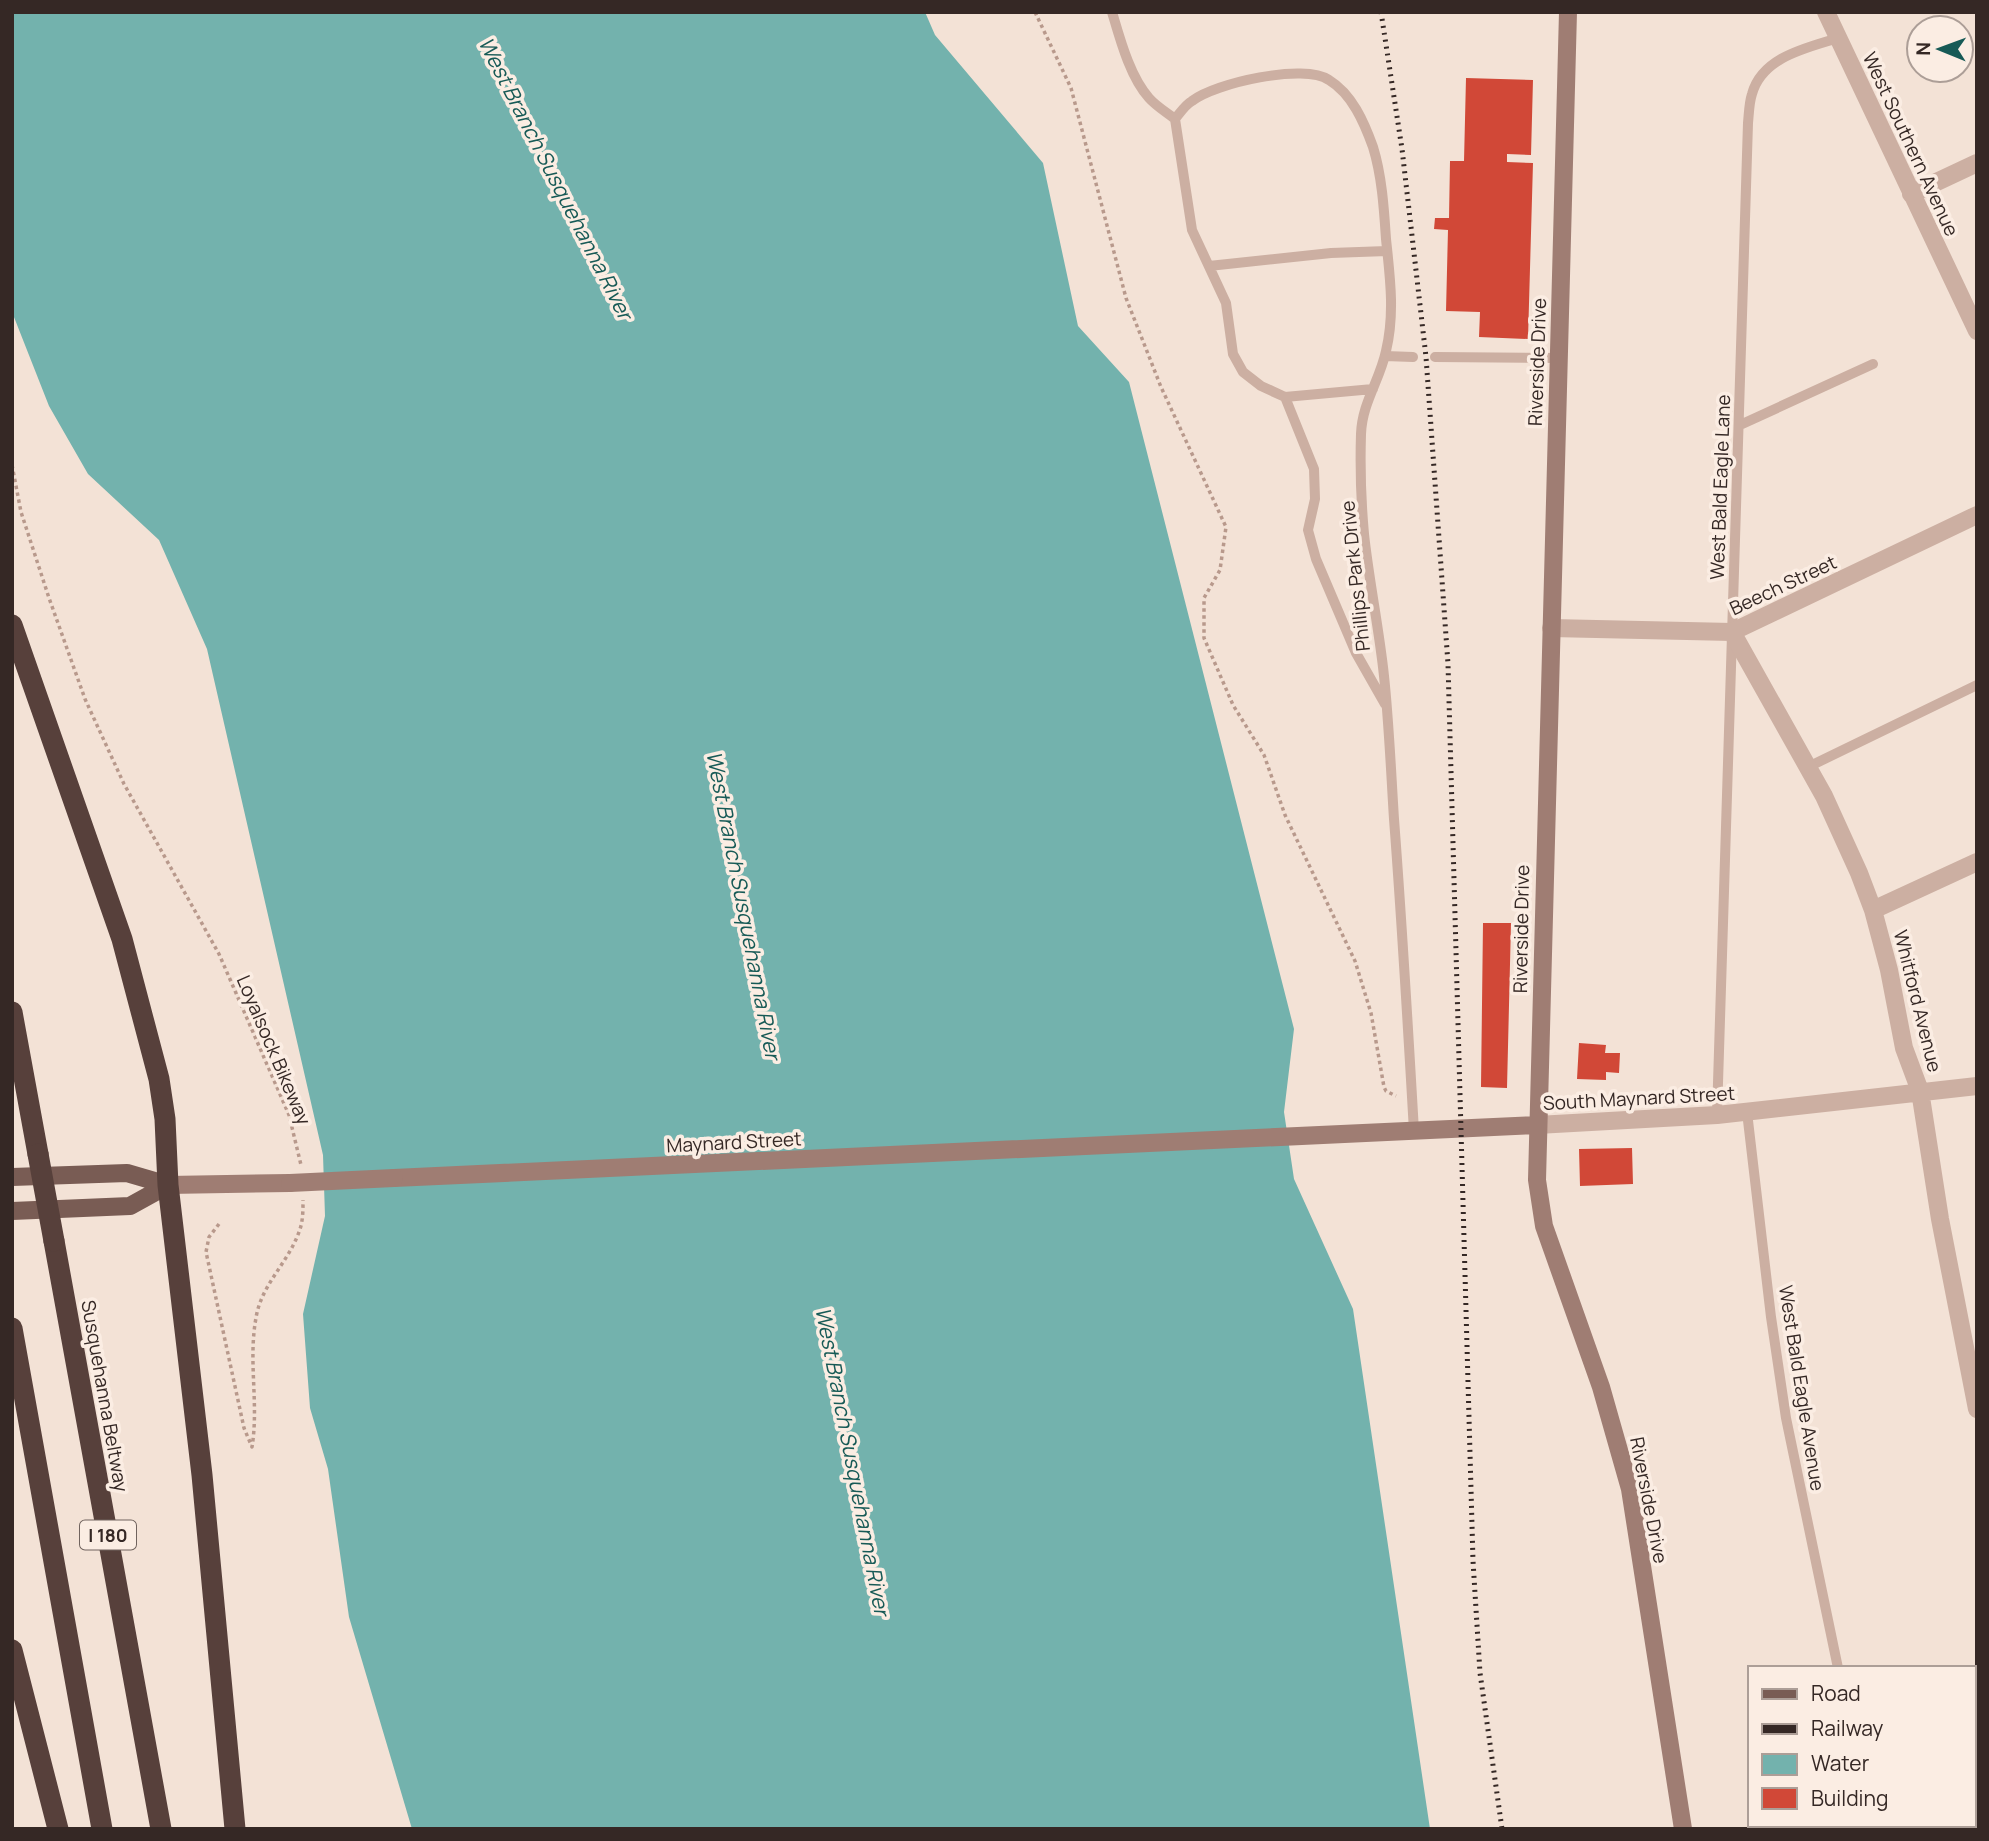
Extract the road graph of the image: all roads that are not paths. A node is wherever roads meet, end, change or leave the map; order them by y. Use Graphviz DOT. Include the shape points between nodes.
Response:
graph roads {
  1 [pos="1112,12"];
  2 [pos="1568,12"];
  3 [pos="1826,12"];
  4 [pos="1838,38"];
  5 [pos="1175,119"];
  6 [pos="1977,163"];
  7 [pos="1910,194"];
  8 [pos="1387,251"];
  9 [pos="1209,266"];
  10 [pos="1977,331"];
  11 [pos="1385,356"];
  12 [pos="1413,357"];
  13 [pos="1435,357"];
  14 [pos="1558,359"];
  15 [pos="1873,364"];
  16 [pos="1373,389"];
  17 [pos="1285,397"];
  18 [pos="1740,425"];
  19 [pos="1977,515"];
  20 [pos="12,625"];
  21 [pos="1551,628"];
  22 [pos="1732,632"];
  23 [pos="1977,685"];
  24 [pos="1386,706"];
  25 [pos="1808,767"];
  26 [pos="1977,862"];
  27 [pos="1873,910"];
  28 [pos="12,1012"];
  29 [pos="1977,1086"];
  30 [pos="1920,1091"];
  31 [pos="1747,1112"];
  32 [pos="1717,1115"];
  33 [pos="1537,1125"];
  34 [pos="1413,1131"];
  35 [pos="1302,1136"];
  36 [pos="12,1177"];
  37 [pos="168,1185"];
  38 [pos="12,1211"];
  39 [pos="12,1328"];
  40 [pos="1977,1409"];
  41 [pos="12,1650"];
  42 [pos="1838,1666"];
  43 [pos="58,1829"];
  44 [pos="103,1829"];
  45 [pos="161,1829"];
  46 [pos="235,1829"];
  47 [pos="1683,1829"];
  1 -- 5 [label="lane" via="1123,49 1144,90"];
  2 -- 14 [label="main road, Riverside Drive"];
  3 -- 4 [label="street, West Southern Avenue"];
  4 -- 7 [label="street, West Southern Avenue"];
  4 -- 18 [label="lane, West Bald Eagle Lane" via="1793,53 1771,66 1758,79 1752,95"];
  5 -- 8 [label="lane, Phillips Park Drive" via="1194,99 1261,77 1301,72 1329,79 1357,110 1372,146"];
  5 -- 9 [label="lane" via="1192,230"];
  6 -- 7 [label="street"];
  7 -- 10 [label="street, West Southern Avenue"];
  8 -- 9 [label="lane"];
  8 -- 11 [label="lane, Phillips Park Drive" via="1391,330"];
  9 -- 17 [label="lane" via="1226,303 1233,354 1243,372"];
  11 -- 12 [label="lane"];
  11 -- 16 [label="lane, Phillips Park Drive"];
  13 -- 14 [label="lane"];
  14 -- 21 [label="main road, Riverside Drive"];
  15 -- 18 [label="lane"];
  16 -- 17 [label="lane"];
  16 -- 24 [label="lane, Phillips Park Drive" via="1361,432 1364,532"];
  17 -- 24 [label="lane" via="1314,469 1315,499 1308,530 1316,559 1356,653"];
  18 -- 22 [label="lane, West Bald Eagle Lane"];
  19 -- 22 [label="street, Beech Street"];
  20 -- 37 [label="highway" via="101,875 139,1000 162,1100"];
  21 -- 22 [label="street, Beech Street"];
  21 -- 33 [label="main road, Riverside Drive"];
  22 -- 25 [label="street, Whitford Avenue"];
  22 -- 32 [label="lane, West Bald Eagle Lane"];
  23 -- 25 [label="lane"];
  24 -- 34 [label="lane, Phillips Park Drive"];
  25 -- 27 [label="street, Whitford Avenue"];
  26 -- 27 [label="street"];
  27 -- 30 [label="street, Whitford Avenue" via="1904,1048"];
  28 -- 45 [label="highway, Susquehanna Beltway / I 180, bridge"];
  29 -- 30 [label="street, South Maynard Street"];
  30 -- 31 [label="street, South Maynard Street"];
  30 -- 40 [label="street, Whitford Avenue"];
  31 -- 32 [label="street, South Maynard Street"];
  31 -- 42 [label="lane, West Bald Eagle Avenue" via="1786,1418"];
  32 -- 33 [label="street, South Maynard Street"];
  33 -- 34 [label="main road, South Maynard Street"];
  33 -- 47 [label="main road, Riverside Drive" via="1537,1180 1544,1226 1601,1387 1630,1489"];
  34 -- 35 [label="main road, South Maynard Street"];
  35 -- 37 [label="main road, Maynard Street, bridge" via="298,1183"];
  36 -- 37 [label="main road, Maynard Street" via="128,1173"];
  37 -- 38 [label="main road, Maynard Street" via="130,1206"];
  37 -- 46 [label="highway" via="202,1475"];
  39 -- 44 [label="highway, I 180"];
  41 -- 43 [label="highway"];
}
